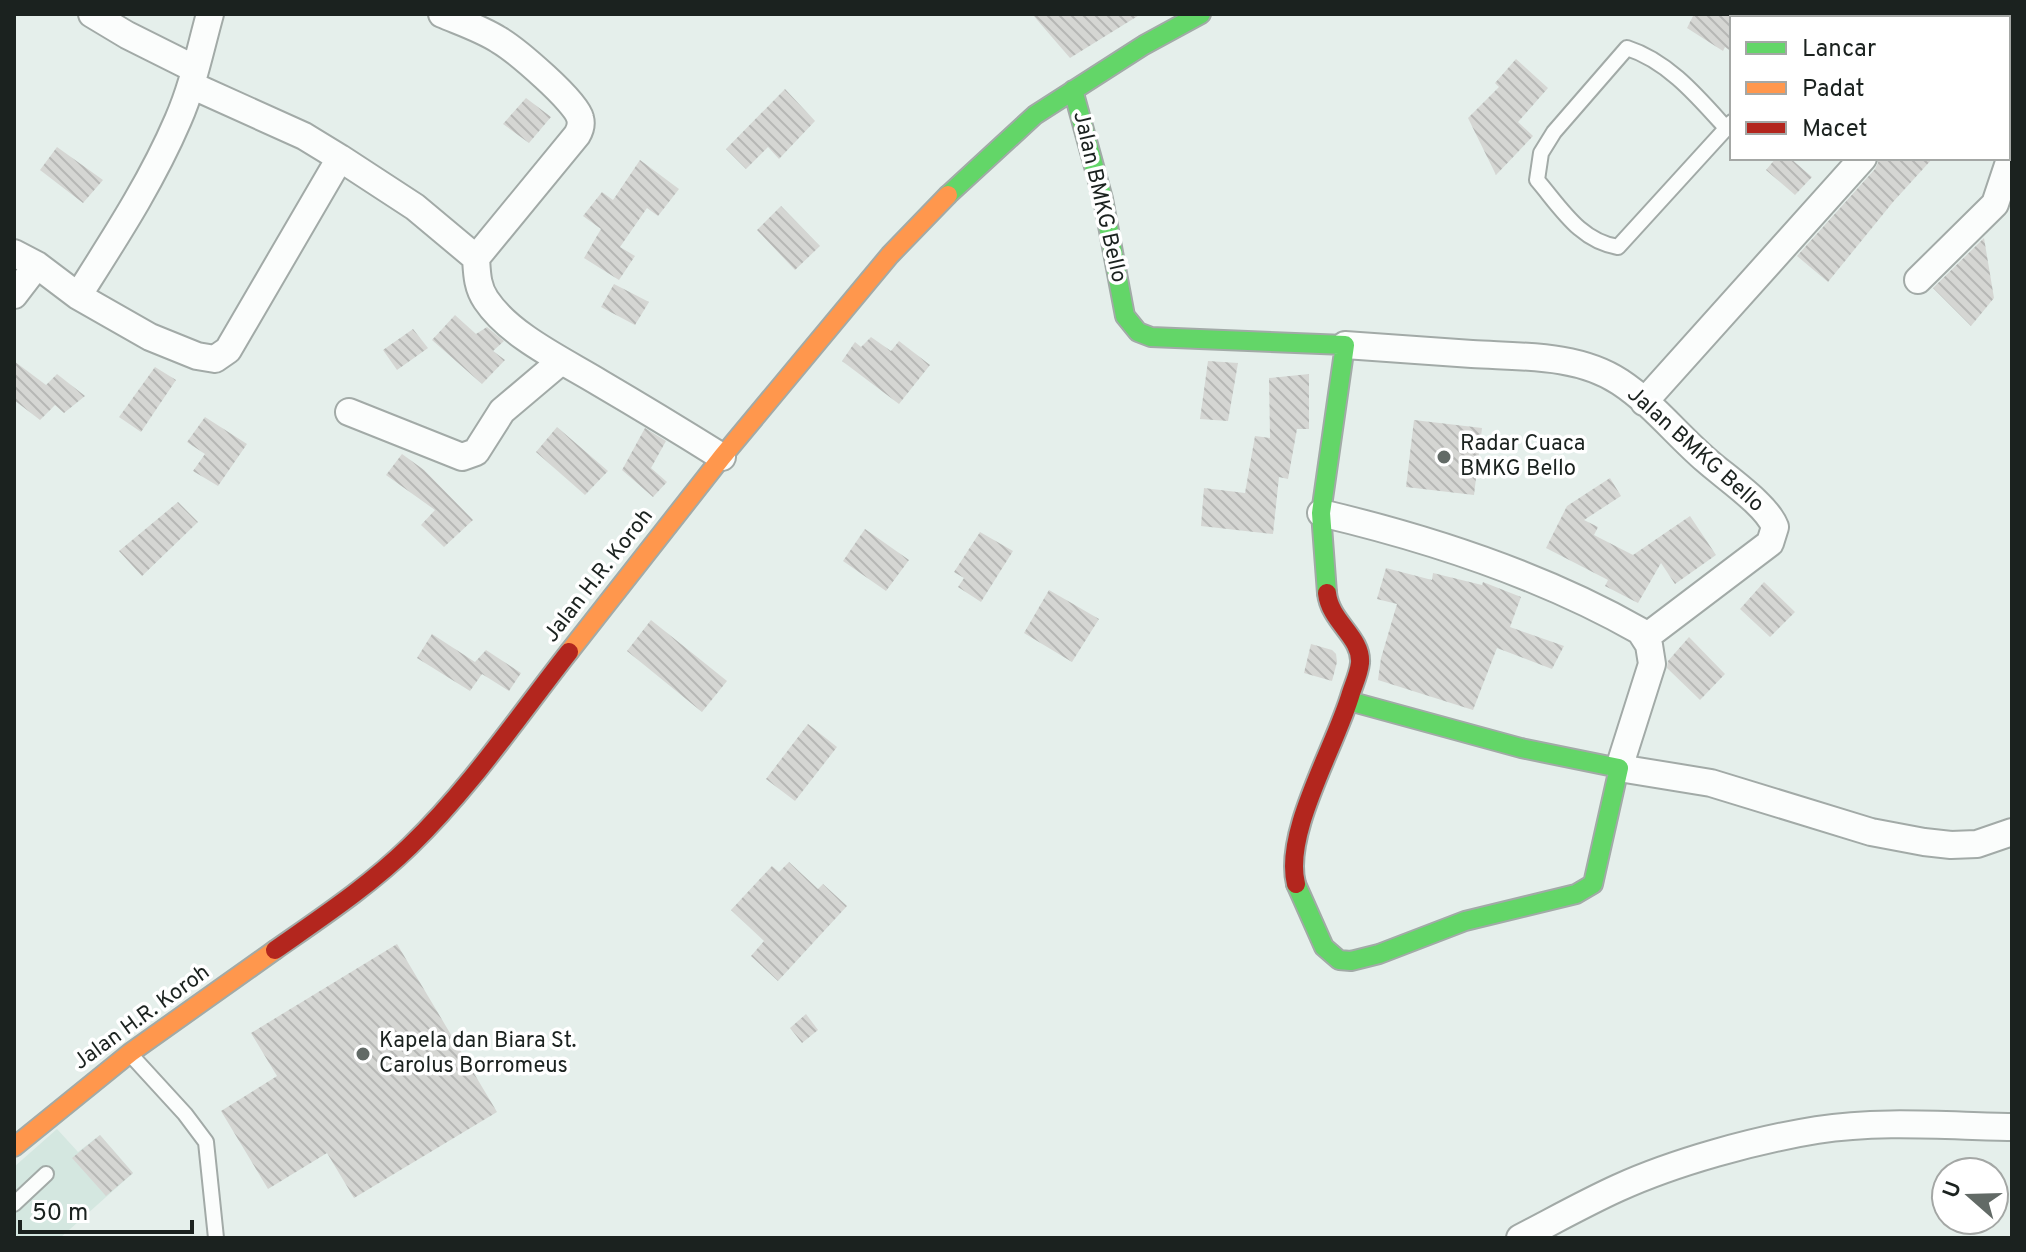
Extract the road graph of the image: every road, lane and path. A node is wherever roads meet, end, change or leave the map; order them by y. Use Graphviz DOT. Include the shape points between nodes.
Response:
graph roads {
  1 [pos="92,14"];
  2 [pos="210,14"];
  3 [pos="442,14"];
  4 [pos="1201,14"];
  5 [pos="193,77"];
  6 [pos="1073,90"];
  7 [pos="1729,125"];
  8 [pos="2012,153"];
  9 [pos="340,158"];
  10 [pos="1861,160"];
  11 [pos="2004,209"];
  12 [pos="476,258"];
  13 [pos="25,259"];
  14 [pos="1918,280"];
  15 [pos="14,295"];
  16 [pos="78,296"];
  17 [pos="1345,345"];
  18 [pos="560,362"];
  19 [pos="1644,402"];
  20 [pos="349,412"];
  21 [pos="722,457"];
  22 [pos="1321,513"];
  23 [pos="1646,637"];
  24 [pos="1349,701"];
  25 [pos="1619,768"];
  26 [pos="2012,832"];
  27 [pos="130,1053"];
  28 [pos="2012,1127"];
  29 [pos="14,1147"];
  30 [pos="46,1174"];
  31 [pos="14,1204"];
  32 [pos="216,1238"];
  33 [pos="1520,1238"];
  1 -- 5 [label="street"];
  2 -- 5 [label="street"];
  3 -- 12 [label="street" via="515,51 564,97 581,121 577,135"];
  4 -- 6 [label="street, Jalan H.R. Koroh"];
  5 -- 9 [label="street"];
  5 -- 16 [label="street" via="143,193"];
  6 -- 17 [label="street, Jalan BMKG Bello" via="1103,199 1125,316 1138,332 1151,337"];
  6 -- 21 [label="street, Jalan H.R. Koroh" via="1024,125 931,212"];
  7 -- 7 [label="lane" via="1618,247 1601,245 1580,231 1537,180 1541,153 1554,132 1627,48 1643,53 1690,88"];
  8 -- 11 [label="street"];
  9 -- 12 [label="street" via="415,207"];
  9 -- 16 [label="street" via="222,356 197,356 150,337"];
  10 -- 19 [label="street"];
  11 -- 14 [label="street"];
  12 -- 18 [label="street" via="487,303"];
  13 -- 15 [label="street"];
  13 -- 16 [label="street"];
  17 -- 19 [label="street, Jalan BMKG Bello" via="1576,363 1619,382"];
  17 -- 22 [label="street"];
  18 -- 20 [label="street" via="502,411 476,452 462,457"];
  18 -- 21 [label="street"];
  19 -- 23 [label="street, Jalan BMKG Bello" via="1775,527 1770,543"];
  21 -- 27 [label="street, Jalan H.R. Koroh" via="468,781 412,844 316,923"];
  22 -- 23 [label="street" via="1545,583"];
  22 -- 24 [label="street" via="1328,602 1361,657"];
  23 -- 25 [label="street" via="1652,664"];
  24 -- 25 [label="street" via="1521,748"];
  24 -- 25 [label="street" via="1312,789 1292,862 1295,882 1324,947 1339,960 1360,960 1446,926 1590,888"];
  25 -- 26 [label="street" via="1711,783 1871,832 1924,842 1977,844"];
  27 -- 29 [label="street, Jalan H.R. Koroh"];
  27 -- 32 [label="lane" via="206,1142"];
  28 -- 33 [label="street" via="1851,1126 1769,1139 1620,1187"];
  30 -- 31 [label="lane"];
}
